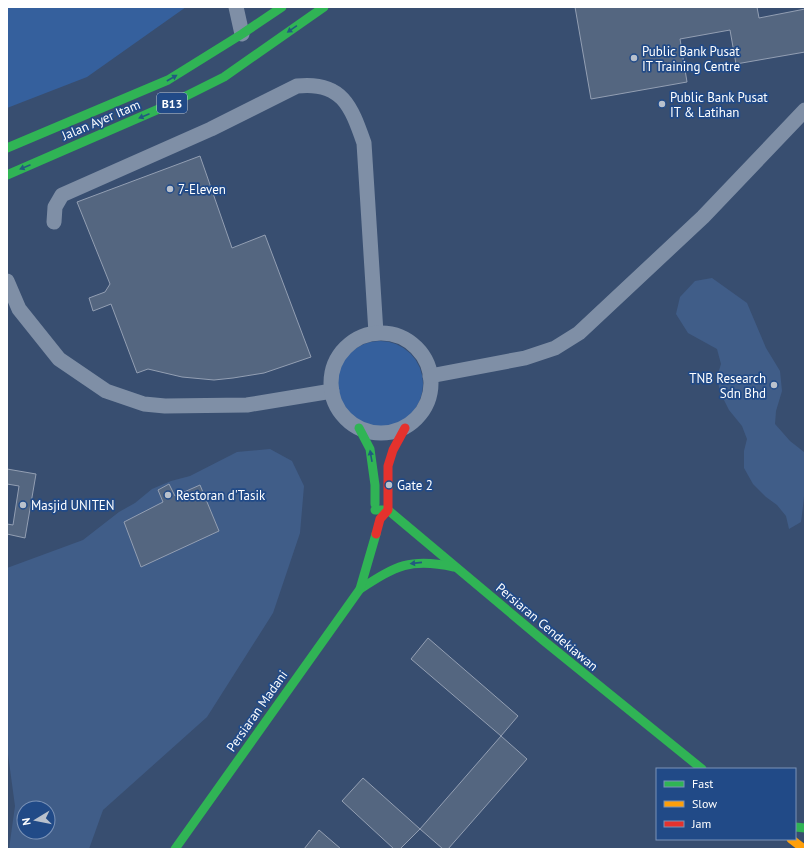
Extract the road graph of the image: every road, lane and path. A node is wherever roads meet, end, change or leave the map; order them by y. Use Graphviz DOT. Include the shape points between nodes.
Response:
graph roads {
  1 [pos="236,7"];
  2 [pos="282,7"];
  3 [pos="324,7"];
  4 [pos="242,34"];
  5 [pos="805,110"];
  6 [pos="7,148"];
  7 [pos="7,175"];
  8 [pos="54,222"];
  9 [pos="7,281"];
  10 [pos="376,333"];
  11 [pos="430,376"];
  12 [pos="332,392"];
  13 [pos="359,428"];
  14 [pos="405,428"];
  15 [pos="374,510"];
  16 [pos="388,510"];
  17 [pos="380,519"];
  18 [pos="454,567"];
  19 [pos="360,589"];
  20 [pos="701,768"];
  21 [pos="792,840"];
  22 [pos="175,849"];
  23 [pos="804,849"];
  1 -- 4 [label="street"];
  2 -- 4 [label="street, Jalan Ayer Itam / B13"];
  3 -- 7 [label="street, Jalan Ayer Itam / B13, one-way" via="224,77 168,105"];
  6 -- 4 [label="street, Jalan Ayer Itam / B13, one-way" via="168,80"];
  5 -- 11 [label="street" via="703,217 579,333 555,348 525,358"];
  8 -- 10 [label="street" via="55,207 62,195 211,129 297,86 311,84 327,88 345,101 355,118 364,143"];
  9 -- 12 [label="street" via="19,309 59,359 106,391 144,404 248,405"];
  10 -- 11 [label="street" via="401,337 412,344 425,360"];
  10 -- 12 [label="street" via="359,338 342,353 332,373"];
  11 -- 14 [label="street" via="427,403 417,418"];
  12 -- 13 [label="street" via="334,401 344,417"];
  13 -- 14 [label="street" via="377,434"];
  15 -- 13 [label="street, one-way" via="375,486 370,450"];
  14 -- 16 [label="street" via="388,466"];
  15 -- 16 [label="street"];
  15 -- 17 [label="street"];
  16 -- 17 [label="street"];
  16 -- 18 [label="street, Persiaran Cendekiawan"];
  17 -- 19 [label="street"];
  18 -- 19 [label="street, one-way" via="427,562 406,564 387,571"];
  18 -- 20 [label="street, Persiaran Cendekiawan"];
  19 -- 22 [label="street, Persiaran Madani"];
  21 -- 23 [label="street"];
}
